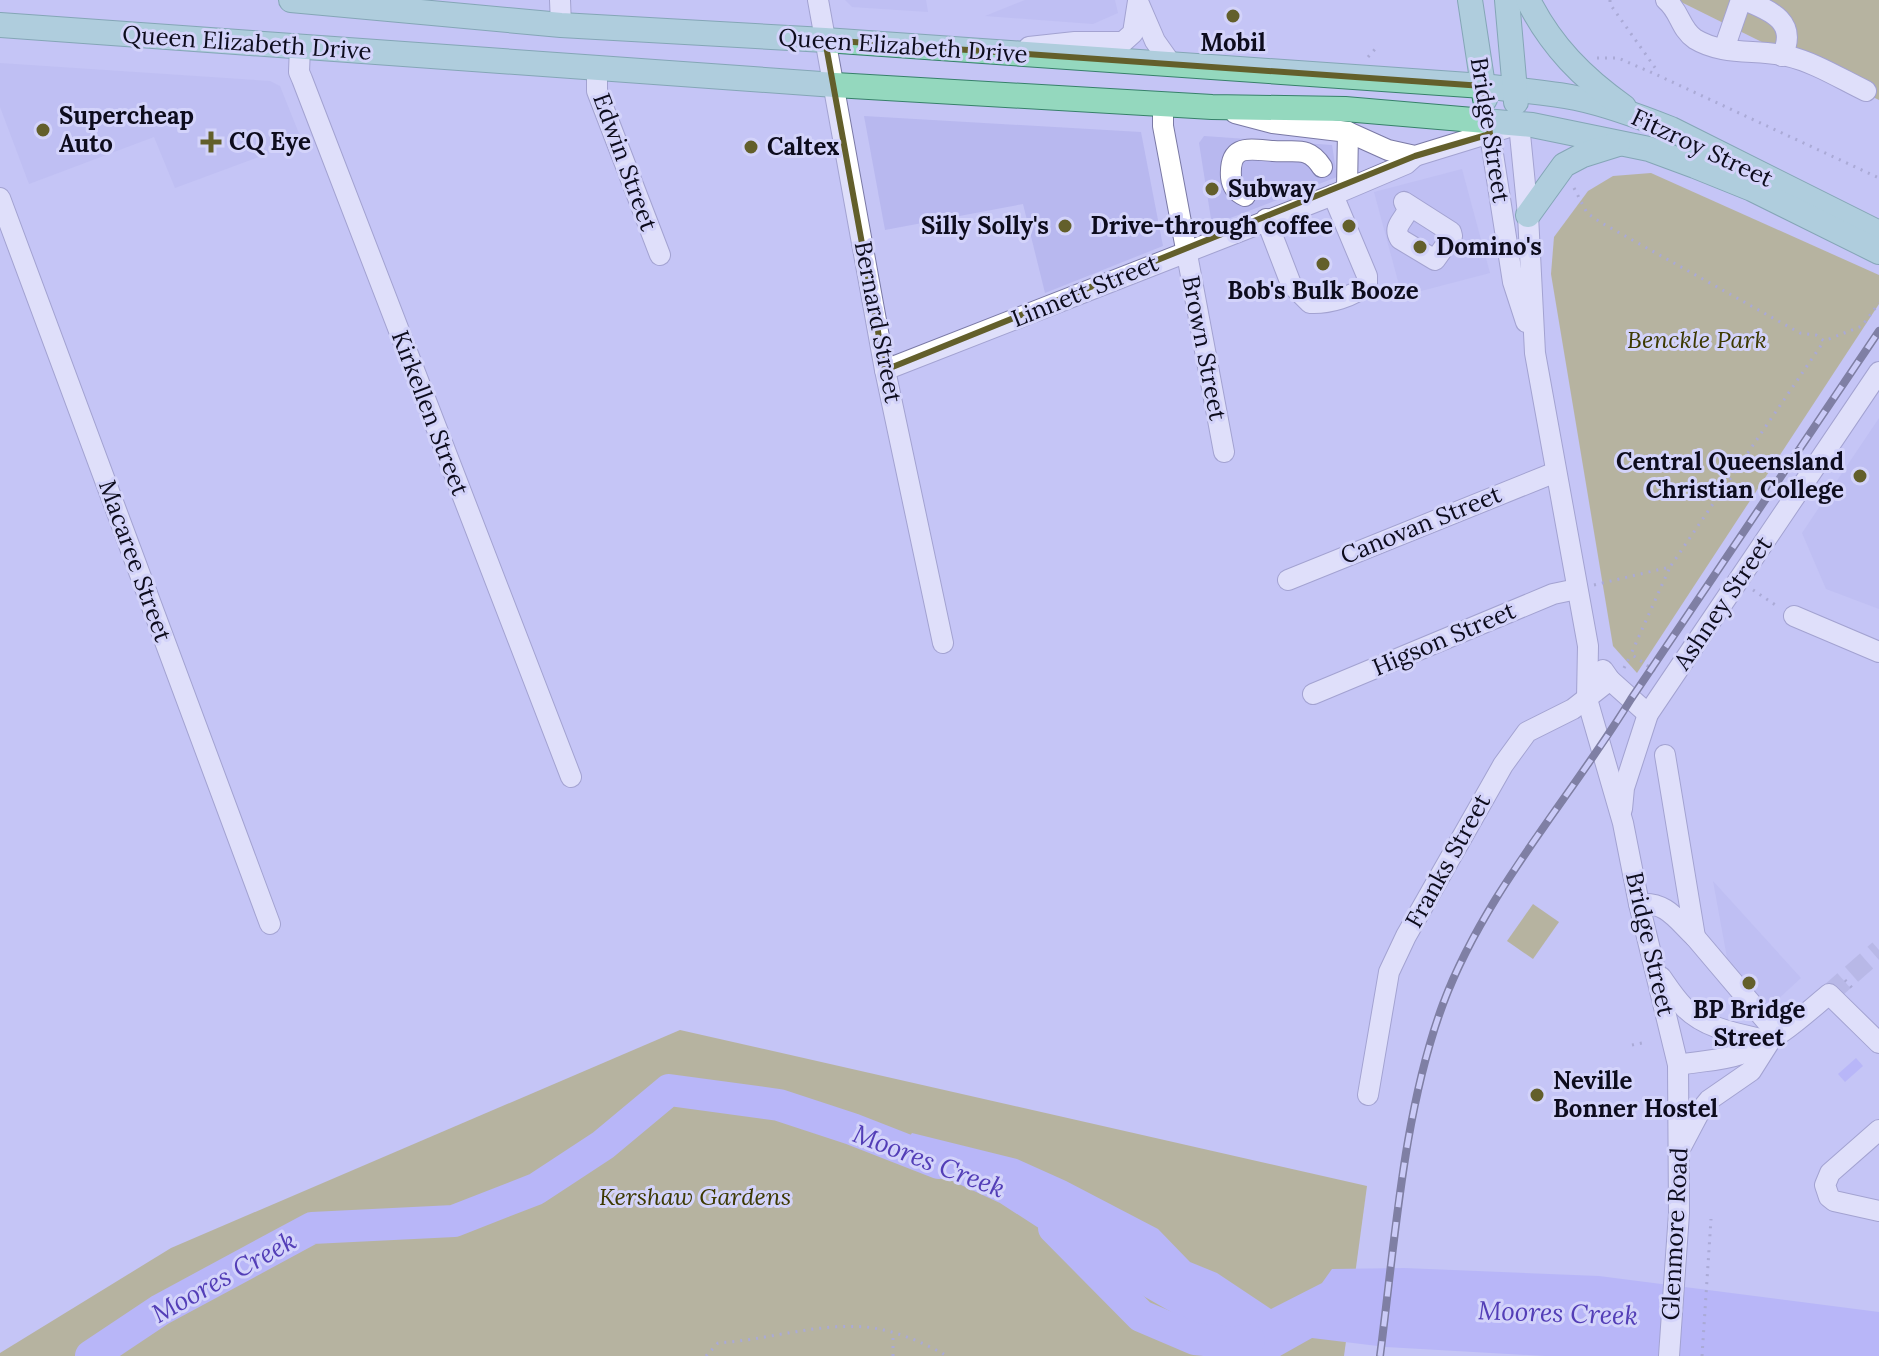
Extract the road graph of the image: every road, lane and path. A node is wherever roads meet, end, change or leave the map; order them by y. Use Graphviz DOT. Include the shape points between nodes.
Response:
graph roads {
  1 [pos="291,0"];
  2 [pos="560,0"];
  3 [pos="818,0"];
  4 [pos="1470,0"];
  5 [pos="1507,0"];
  6 [pos="1528,0"];
  7 [pos="1610,0"];
  8 [pos="1666,0"];
  9 [pos="1138,1"];
  10 [pos="1737,2"];
  11 [pos="401,5"];
  12 [pos="0,25"];
  13 [pos="561,25"];
  14 [pos="825,40"];
  15 [pos="300,47"];
  16 [pos="1724,49"];
  17 [pos="986,51"];
  18 [pos="1782,56"];
  19 [pos="1594,59"];
  20 [pos="1172,65"];
  21 [pos="597,67"];
  22 [pos="1655,74"];
  23 [pos="835,85"];
  24 [pos="1483,86"];
  25 [pos="1515,89"];
  26 [pos="1866,91"];
  27 [pos="1163,103"];
  28 [pos="1212,107"];
  29 [pos="1636,115"];
  30 [pos="1519,124"];
  31 [pos="1489,127"];
  32 [pos="1348,132"];
  33 [pos="1620,143"];
  34 [pos="1415,156"];
  35 [pos="1322,167"];
  36 [pos="1879,178"];
  37 [pos="1572,184"];
  38 [pos="1340,192"];
  39 [pos="1245,196"];
  40 [pos="0,198"];
  41 [pos="1528,215"];
  42 [pos="1266,219"];
  43 [pos="1879,233"];
  44 [pos="1186,251"];
  45 [pos="1879,252"];
  46 [pos="660,255"];
  47 [pos="1879,303"];
  48 [pos="1824,341"];
  49 [pos="1535,353"];
  50 [pos="885,370"];
  51 [pos="1879,372"];
  52 [pos="1224,452"];
  53 [pos="1556,472"];
  54 [pos="1670,567"];
  55 [pos="1288,580"];
  56 [pos="1577,589"];
  57 [pos="1752,589"];
  58 [pos="1794,616"];
  59 [pos="943,643"];
  60 [pos="1588,646"];
  61 [pos="1879,652"];
  62 [pos="1661,674"];
  63 [pos="1610,680"];
  64 [pos="1313,694"];
  65 [pos="1587,699"];
  66 [pos="1648,714"];
  67 [pos="1665,755"];
  68 [pos="571,777"];
  69 [pos="1623,823"];
  70 [pos="1639,904"];
  71 [pos="270,924"];
  72 [pos="1695,937"];
  73 [pos="1657,972"];
  74 [pos="1876,1035"];
  75 [pos="1774,1038"];
  76 [pos="1642,1043"];
  77 [pos="1632,1045"];
  78 [pos="1678,1065"];
  79 [pos="1368,1095"];
  80 [pos="1879,1130"];
  81 [pos="1681,1149"];
  82 [pos="1879,1211"];
  83 [pos="1711,1219"];
  84 [pos="893,1334"];
  85 [pos="706,1356"];
  86 [pos="893,1356"];
  87 [pos="947,1356"];
  88 [pos="1669,1356"];
  89 [pos="1702,1356"];
  1 -- 11 [label="main road, Queen Elizabeth Drive"];
  2 -- 13 [label="street"];
  3 -- 14 [label="street, Bernard Street"];
  4 -- 24 [label="main road, Bridge Street"];
  5 -- 25 [label="main road, Bridge Street"];
  6 -- 29 [label="main road" via="1574,68"];
  7 -- 22 [label="path"];
  8 -- 16 [label="street" via="1686,32"];
  9 -- 17 [label="street" via="1133,33 1123,42"];
  9 -- 20 [label="street"];
  10 -- 16 [label="street"];
  10 -- 18 [label="street" via="1762,7 1785,26 1789,42"];
  11 -- 13 [label="main road, Queen Elizabeth Drive"];
  12 -- 15 [label="main road, Queen Elizabeth Drive"];
  13 -- 14 [label="main road, Queen Elizabeth Drive"];
  14 -- 17 [label="main road, Queen Elizabeth Drive"];
  14 -- 23 [label="street, Bernard Street"];
  15 -- 21 [label="main road, Queen Elizabeth Drive"];
  15 -- 68 [label="street, Kirkellen Street" via="299,72"];
  16 -- 18 [label="street"];
  17 -- 20 [label="main road, Queen Elizabeth Drive"];
  18 -- 26 [label="street"];
  19 -- 22 [label="path" via="1618,58"];
  20 -- 24 [label="main road, Queen Elizabeth Drive"];
  21 -- 23 [label="main road, Queen Elizabeth Drive"];
  21 -- 46 [label="street, Edwin Street" via="597,91"];
  22 -- 36 [label="path"];
  23 -- 27 [label="main road, Queen Elizabeth Drive"];
  23 -- 50 [label="street, Bernard Street"];
  24 -- 25 [label="main road, Queen Elizabeth Drive"];
  24 -- 31 [label="main road, Bridge Street"];
  25 -- 29 [label="main road, Fitzroy Street"];
  25 -- 30 [label="main road, Bridge Street"];
  27 -- 28 [label="main road, Queen Elizabeth Drive"];
  27 -- 44 [label="street, Brown Street"];
  28 -- 31 [label="main road, Queen Elizabeth Drive" via="1345,109"];
  28 -- 32 [label="street, Queen Elizabeth Drive" via="1273,123"];
  29 -- 43 [label="main road, Fitzroy Street"];
  30 -- 31 [label="main road, Queen Elizabeth Drive"];
  30 -- 33 [label="main road, Fitzroy Street"];
  30 -- 41 [label="street, Bridge Street"];
  31 -- 34 [label="street, Queen Elizabeth Drive"];
  31 -- 49 [label="street, Bridge Street" via="1513,282"];
  32 -- 34 [label="street, Queen Elizabeth Drive"];
  32 -- 38 [label="street"];
  33 -- 41 [label="main road" via="1564,165"];
  33 -- 45 [label="main road, Fitzroy Street" via="1752,189"];
  34 -- 38 [label="street, Linnett Street"];
  35 -- 39 [label="street" via="1304,152 1243,150 1231,161 1231,181"];
  37 -- 48 [label="path" via="1587,213 1600,222 1730,296"];
  38 -- 42 [label="street, Linnett Street"];
  38 -- 42 [label="street" via="1367,284 1332,301 1310,303 1291,284"];
  40 -- 71 [label="street, Macaree Street"];
  41 -- 49 [label="street, Bridge Street"];
  42 -- 44 [label="street, Linnett Street"];
  44 -- 50 [label="street, Linnett Street"];
  44 -- 52 [label="street, Brown Street"];
  47 -- 48 [label="path" via="1862,326"];
  48 -- 54 [label="path"];
  49 -- 53 [label="street, Bridge Street"];
  50 -- 59 [label="street, Bernard Street"];
  51 -- 66 [label="street, Ashney Street"];
  53 -- 55 [label="street, Canovan Street"];
  53 -- 56 [label="street, Bridge Street"];
  54 -- 56 [label="path"];
  54 -- 62 [label="path" via="1631,654"];
  56 -- 60 [label="street, Bridge Street"];
  56 -- 64 [label="street, Higson Street" via="1553,594"];
  57 -- 58 [label="path"];
  58 -- 61 [label="street"];
  60 -- 63 [label="street, Bridge Street"];
  60 -- 65 [label="street, Bridge Street"];
  63 -- 65 [label="street, Franks Street"];
  63 -- 66 [label="street, Bridge Street"];
  65 -- 69 [label="street, Bridge Street"];
  65 -- 79 [label="street, Franks Street" via="1537,725 1516,744 1406,936 1389,972"];
  66 -- 69 [label="street, Bridge Street" via="1624,788"];
  67 -- 72 [label="street"];
  69 -- 70 [label="street, Bridge Street"];
  70 -- 72 [label="street" via="1662,905"];
  70 -- 73 [label="street, Bridge Street"];
  72 -- 75 [label="street"];
  73 -- 75 [label="street" via="1685,1008 1703,1021"];
  73 -- 78 [label="street, Bridge Street"];
  74 -- 75 [label="street" via="1829,994"];
  75 -- 78 [label="street" via="1723,1059"];
  75 -- 81 [label="street" via="1751,1071 1709,1100"];
  76 -- 77 [label="path"];
  78 -- 81 [label="street, Glenmore Road"];
  80 -- 82 [label="street" via="1830,1173 1825,1185 1834,1201"];
  81 -- 88 [label="street, Glenmore Road"];
  83 -- 89 [label="path"];
  84 -- 85 [label="path" via="867,1327 768,1336 718,1343"];
  84 -- 86 [label="path"];
  84 -- 87 [label="path"];
}
